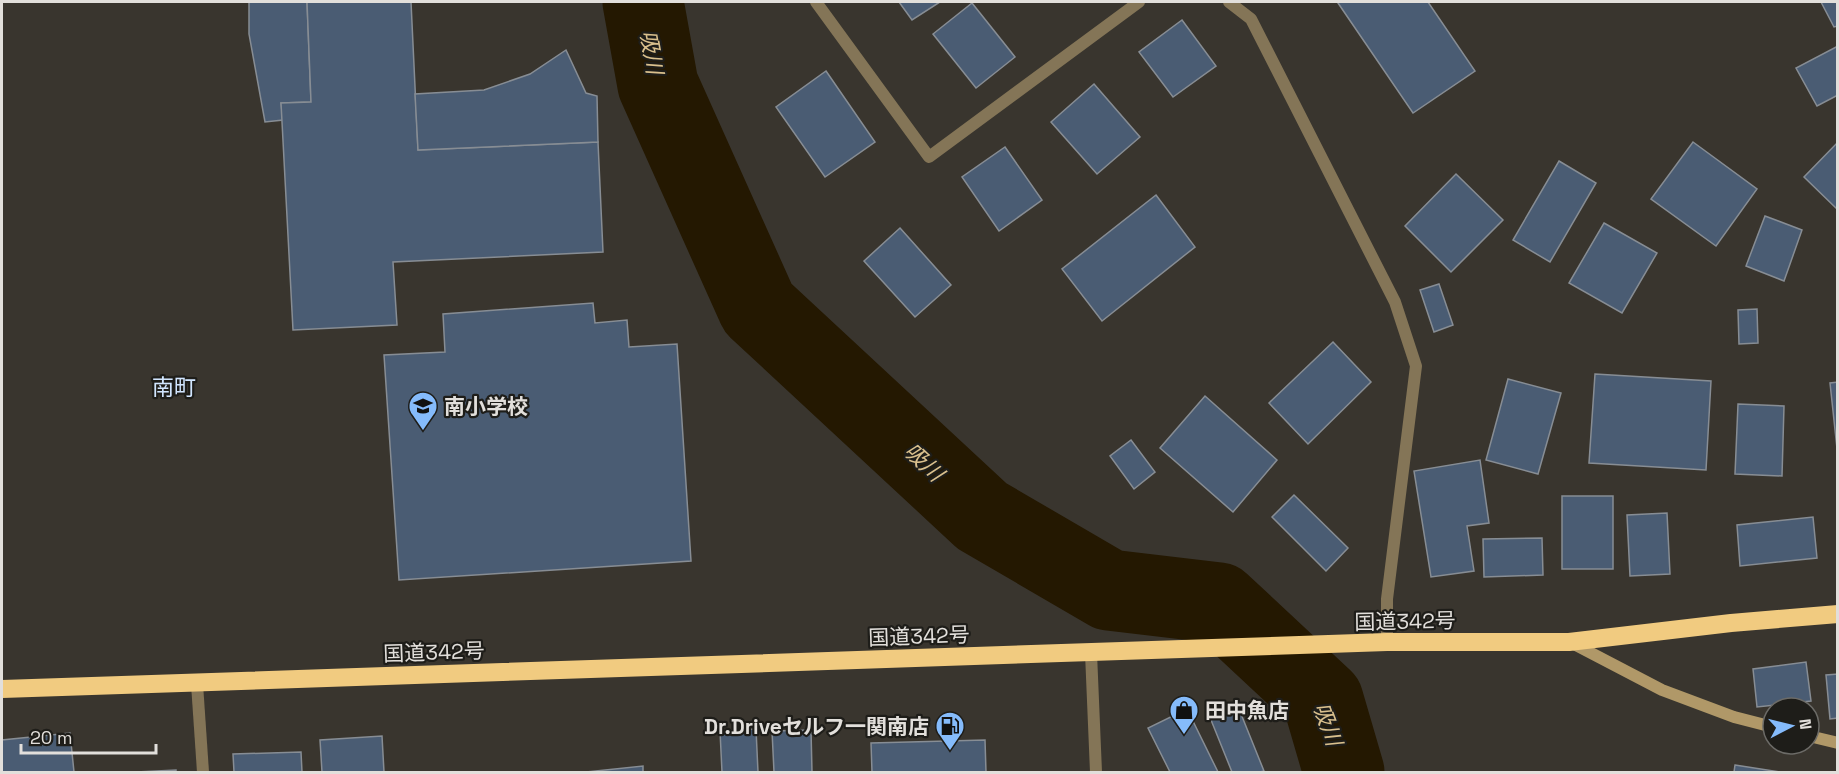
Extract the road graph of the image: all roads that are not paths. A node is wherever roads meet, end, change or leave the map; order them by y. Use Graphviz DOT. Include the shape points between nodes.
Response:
graph roads {
  1 [pos="816,2"];
  2 [pos="1139,2"];
  3 [pos="1229,2"];
  4 [pos="1838,614"];
  5 [pos="1387,642"];
  6 [pos="1569,642"];
  7 [pos="1091,653"];
  8 [pos="197,684"];
  9 [pos="2,689"];
  10 [pos="1761,724"];
  11 [pos="1821,739"];
  12 [pos="1838,743"];
  13 [pos="203,772"];
  14 [pos="1096,772"];
  1 -- 2 [label="street" via="929,158"];
  3 -- 5 [label="street" via="1251,19 1395,302 1416,366 1387,599"];
  4 -- 6 [label="highway, 国道342号"];
  5 -- 6 [label="highway, 国道342号"];
  5 -- 7 [label="highway, 国道342号"];
  6 -- 10 [label="street" via="1662,690"];
  7 -- 8 [label="highway, 国道342号"];
  7 -- 14 [label="street"];
  8 -- 9 [label="highway, 国道342号"];
  8 -- 13 [label="street"];
  11 -- 12 [label="street"];
}
